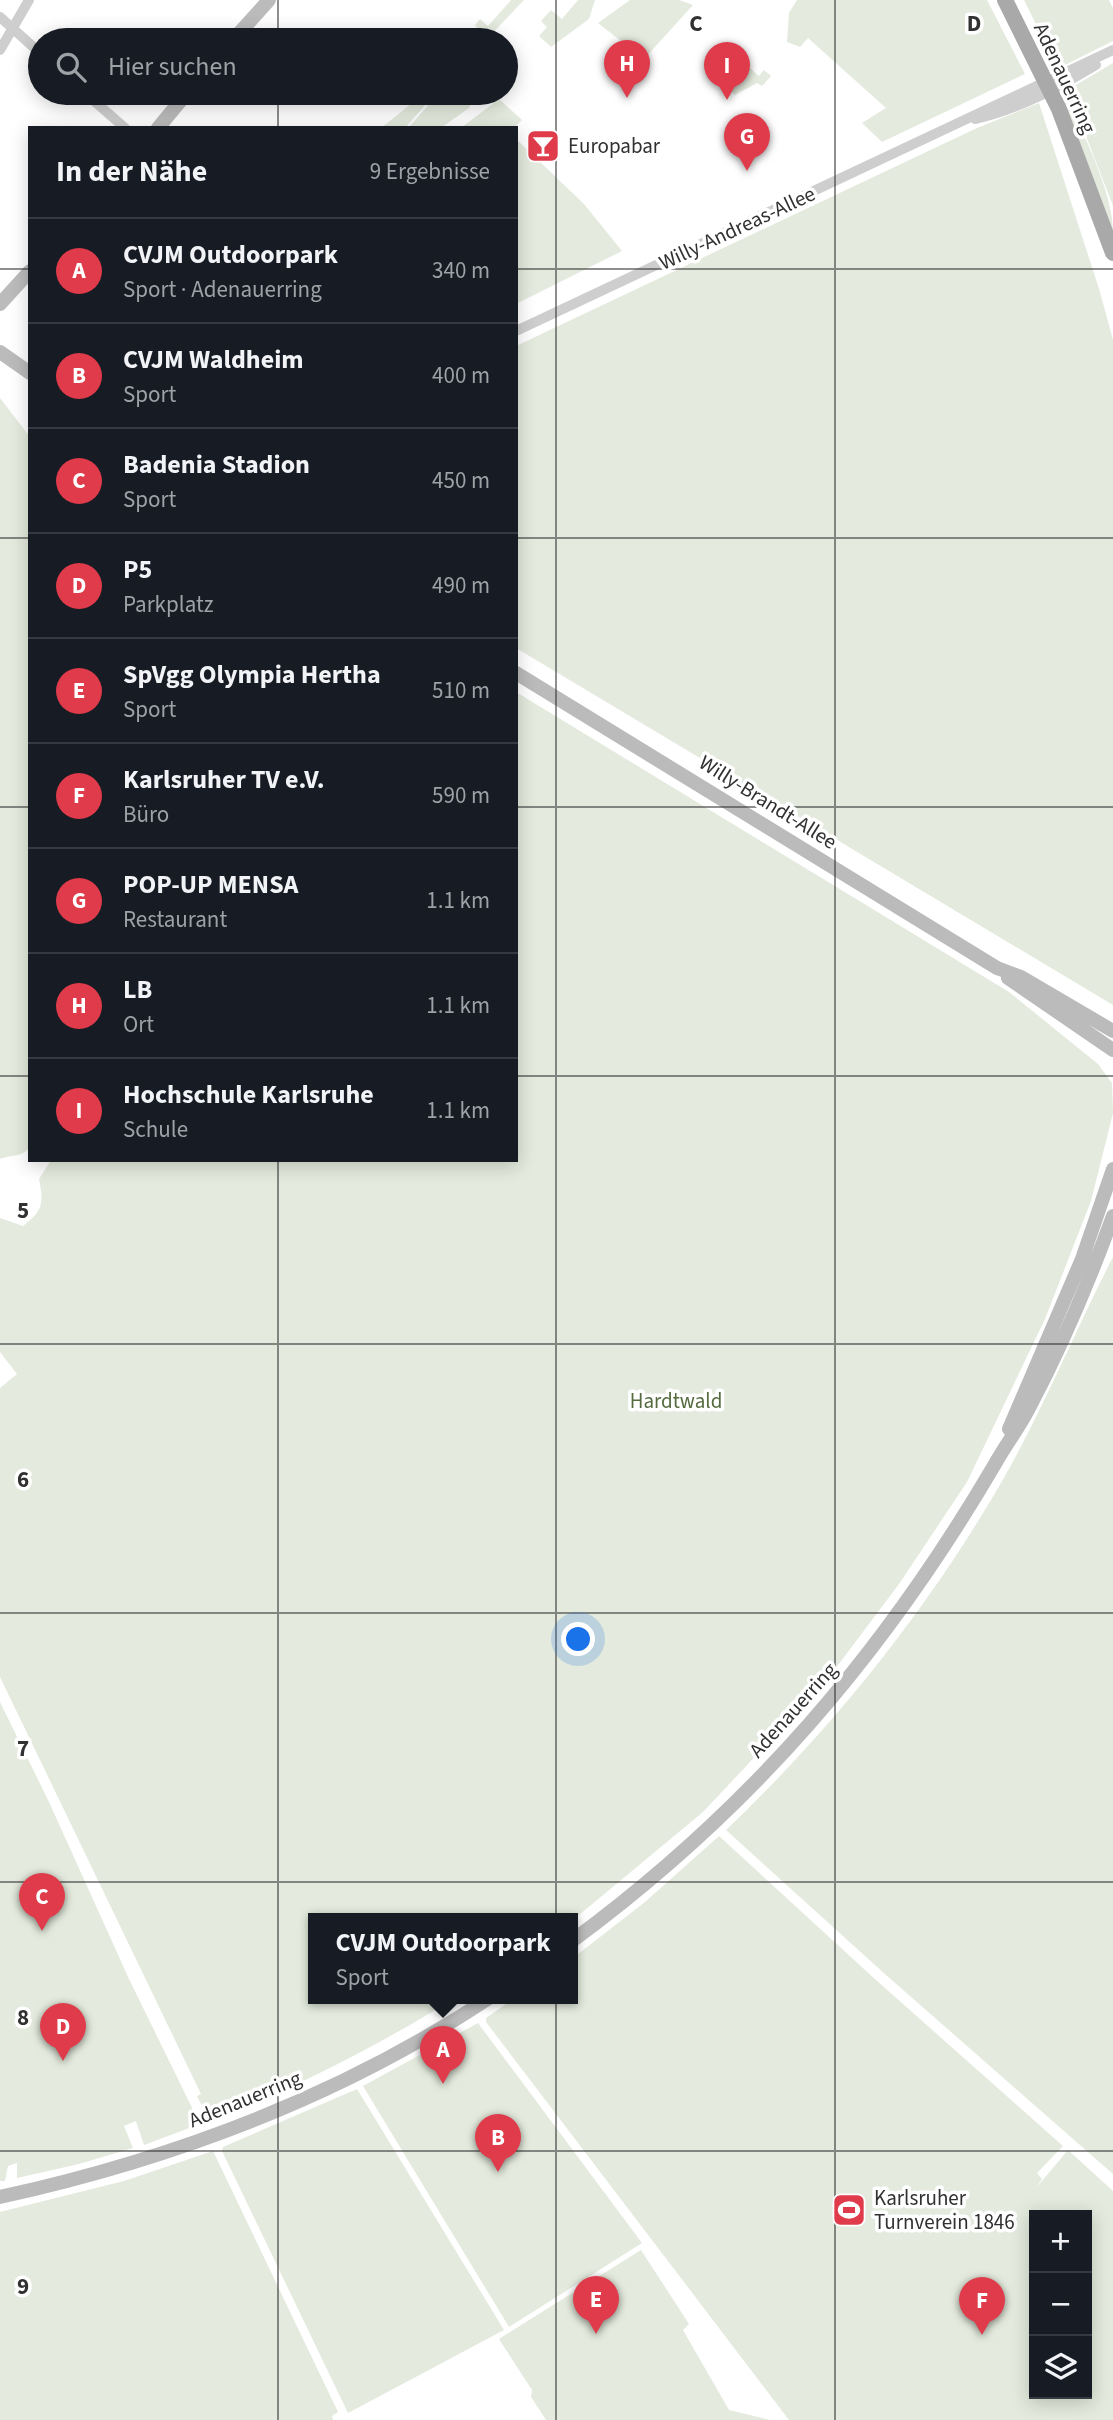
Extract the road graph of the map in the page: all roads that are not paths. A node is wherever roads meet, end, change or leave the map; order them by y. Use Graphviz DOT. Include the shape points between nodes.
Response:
graph roads {
  1 [pos="29,0"];
  2 [pos="1005,0"];
  3 [pos="265,1"];
  4 [pos="0,17"];
  5 [pos="243,28"];
  6 [pos="12,29"];
  7 [pos="28,43"];
  8 [pos="0,50"];
  9 [pos="1113,52"];
  10 [pos="1048,86"];
  11 [pos="99,105"];
  12 [pos="177,105"];
  13 [pos="123,126"];
  14 [pos="160,126"];
  15 [pos="1113,253"];
  16 [pos="28,273"];
  17 [pos="0,304"];
  18 [pos="518,330"];
  19 [pos="0,352"];
  20 [pos="28,372"];
  21 [pos="518,674"];
  22 [pos="997,968"];
  23 [pos="1113,1031"];
  24 [pos="1092,1035"];
  25 [pos="1113,1049"];
  26 [pos="1113,1061"];
  27 [pos="1113,1169"];
  28 [pos="1113,1216"];
  29 [pos="995,1463"];
  30 [pos="578,1936"];
  31 [pos="479,2004"];
  32 [pos="0,2197"];
  1 -- 6 [label="street"];
  2 -- 10 [label="main road, Adenauerring"];
  3 -- 5 [label="main road"];
  4 -- 6 [label="street"];
  6 -- 7 [label="street"];
  6 -- 8 [label="street"];
  9 -- 10 [label="street, Willy-Andreas-Allee"];
  10 -- 15 [label="main road, Adenauerring"];
  10 -- 18 [label="street, Willy-Andreas-Allee" via="958,122"];
  11 -- 13 [label="street"];
  12 -- 14 [label="main road"];
  16 -- 17 [label="main road"];
  19 -- 20 [label="main road"];
  21 -- 22 [label="main road, Willy-Brandt-Allee"];
  22 -- 23 [label="main road, Willy-Brandt-Allee" via="1021,977"];
  22 -- 24 [label="main road, Willy-Brandt-Allee"];
  24 -- 25 [label="main road, Willy-Brandt-Allee"];
  24 -- 26 [label="main road"];
  27 -- 29 [label="main road, Adenauerring" via="1082,1259"];
  28 -- 29 [label="main road, Adenauerring" via="1051,1364"];
  29 -- 30 [label="main road, Adenauerring" via="925,1577 817,1716 699,1837"];
  31 -- 32 [label="main road, Adenauerring" via="369,2068 257,2120 143,2161"];
}
